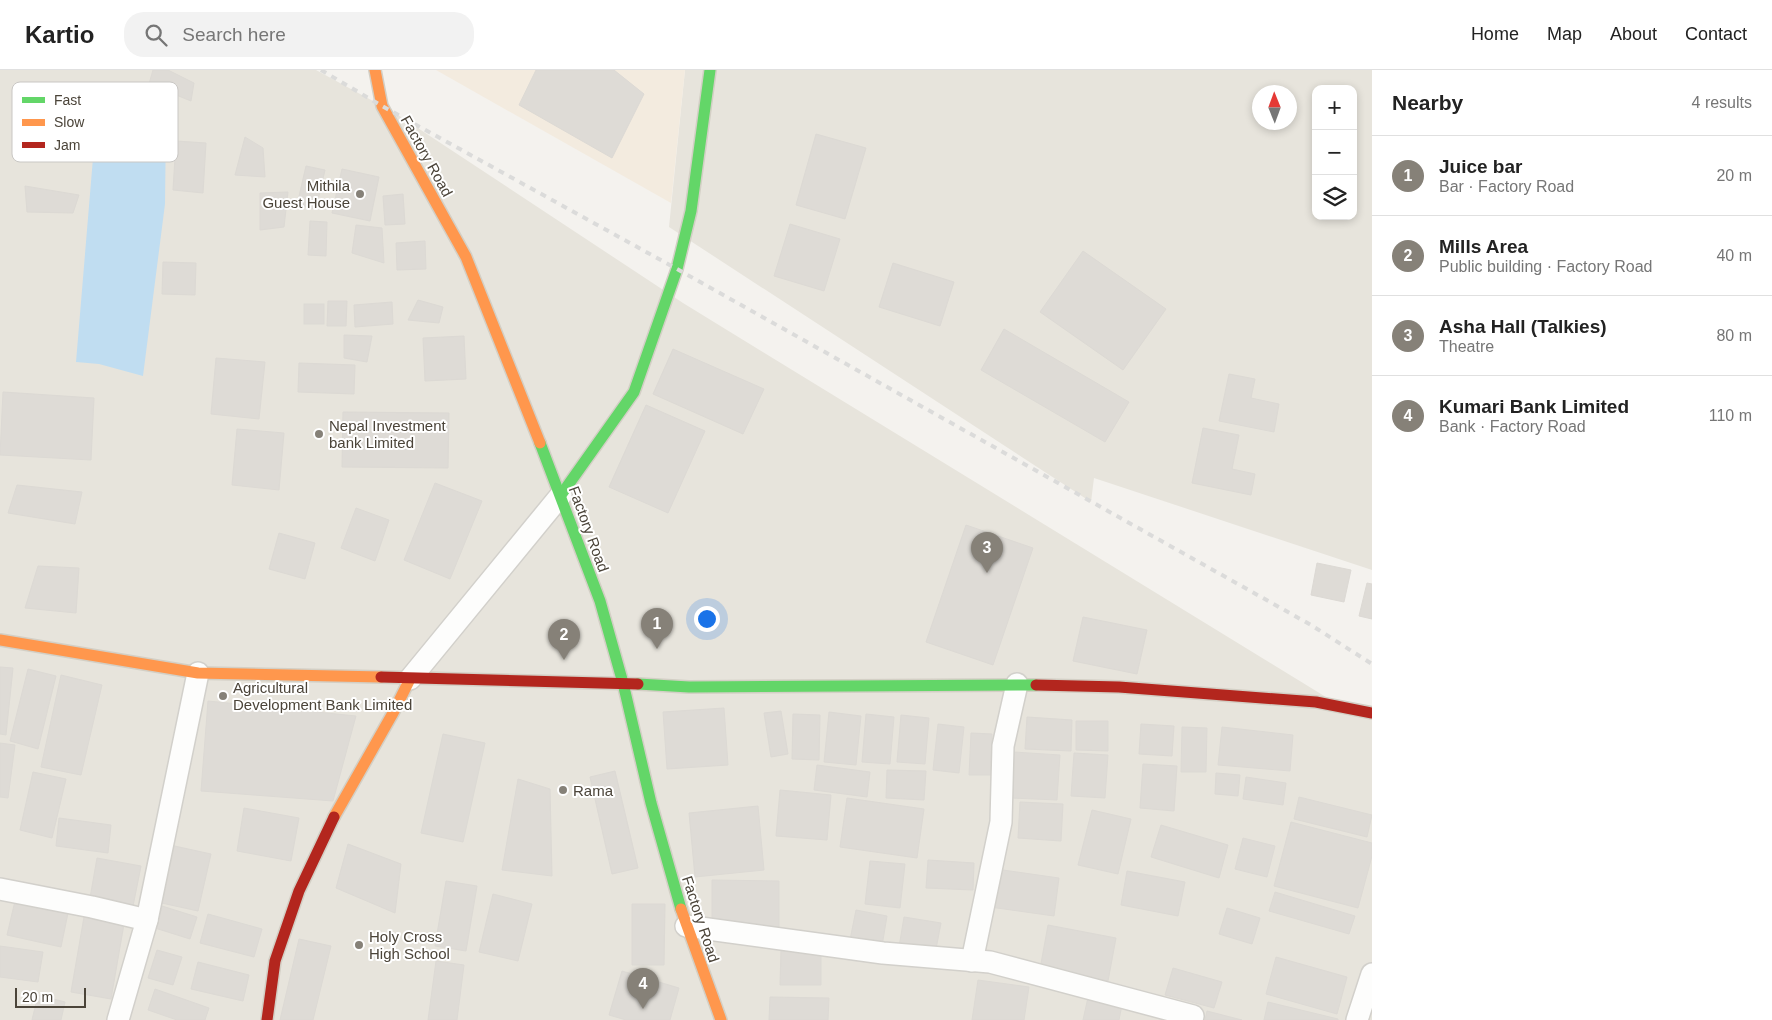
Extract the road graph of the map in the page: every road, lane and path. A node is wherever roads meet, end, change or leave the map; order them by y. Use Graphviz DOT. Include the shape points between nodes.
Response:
graph roads {
  1 [pos="375,70"];
  2 [pos="710,70"];
  3 [pos="561,495"];
  4 [pos="0,640"];
  5 [pos="198,672"];
  6 [pos="410,679"];
  7 [pos="623,683"];
  8 [pos="1017,684"];
  9 [pos="1372,713"];
  10 [pos="0,890"];
  11 [pos="147,920"];
  12 [pos="686,926"];
  13 [pos="972,961"];
  14 [pos="1372,974"];
  15 [pos="1192,1016"];
  16 [pos="118,1020"];
  17 [pos="267,1020"];
  18 [pos="721,1020"];
  19 [pos="1357,1020"];
  1 -- 3 [label="street, Factory Road" via="382,106 466,257"];
  2 -- 3 [label="street" via="691,211 677,269 634,392"];
  3 -- 6 [label="street"];
  3 -- 7 [label="street, Factory Road" via="600,601"];
  4 -- 5 [label="street"];
  5 -- 6 [label="street"];
  5 -- 11 [label="street"];
  6 -- 7 [label="street"];
  6 -- 17 [label="street" via="342,800 299,892 275,961"];
  7 -- 8 [label="street" via="699,687"];
  7 -- 12 [label="street, Factory Road" via="651,804"];
  8 -- 9 [label="street" via="1119,687 1316,702"];
  8 -- 13 [label="street" via="1003,746 1000,822"];
  10 -- 11 [label="street"];
  11 -- 16 [label="street"];
  12 -- 13 [label="street" via="883,953"];
  12 -- 18 [label="street, Factory Road"];
  13 -- 15 [label="street" via="990,962"];
  14 -- 19 [label="street"];
}
